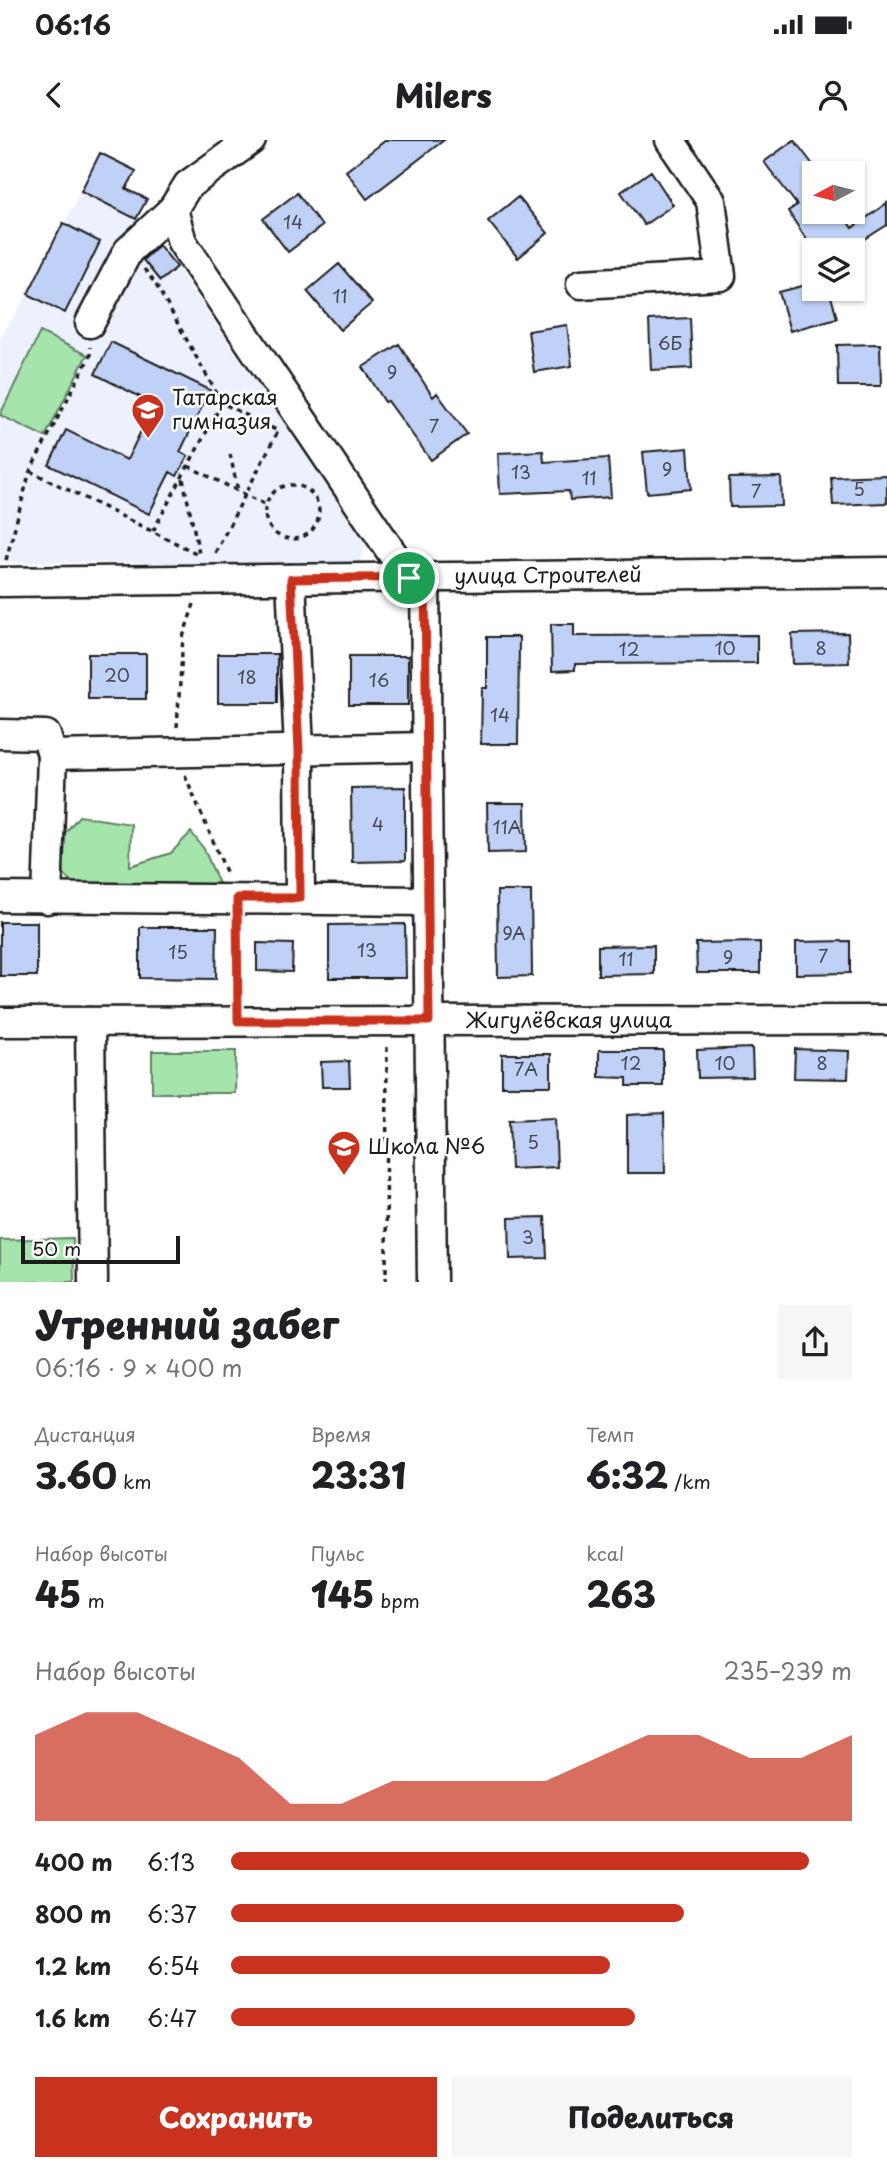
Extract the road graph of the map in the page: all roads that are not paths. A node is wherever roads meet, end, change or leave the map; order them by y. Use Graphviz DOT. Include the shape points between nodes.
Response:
graph roads {
  1 [pos="251,140"];
  2 [pos="670,140"];
  3 [pos="173,209"];
  4 [pos="581,284"];
  5 [pos="90,323"];
  6 [pos="887,572"];
  7 [pos="417,578"];
  8 [pos="291,579"];
  9 [pos="1,582"];
  10 [pos="0,734"];
  11 [pos="426,747"];
  12 [pos="299,750"];
  13 [pos="52,755"];
  14 [pos="0,897"];
  15 [pos="300,898"];
  16 [pos="47,899"];
  17 [pos="428,901"];
  18 [pos="887,1020"];
  19 [pos="90,1021"];
  20 [pos="429,1021"];
  21 [pos="0,1022"];
  22 [pos="93,1282"];
  23 [pos="432,1282"];
  1 -- 3 [label="street" via="188,185"];
  2 -- 4 [label="street" via="711,201 721,276"];
  3 -- 5 [label="street" via="128,251"];
  3 -- 7 [label="street" via="183,242"];
  6 -- 7 [label="street, улица Строителей"];
  7 -- 8 [label="street, улица Строителей"];
  7 -- 11 [label="street"];
  8 -- 9 [label="street, улица Строителей" via="200,567"];
  8 -- 12 [label="street"];
  10 -- 13 [label="street" via="46,735"];
  11 -- 12 [label="street"];
  11 -- 17 [label="street"];
  12 -- 13 [label="street"];
  12 -- 15 [label="street"];
  13 -- 16 [label="street"];
  14 -- 16 [label="street"];
  15 -- 16 [label="street"];
  15 -- 17 [label="street"];
  17 -- 20 [label="street"];
  18 -- 20 [label="street, Жигулёвская улица"];
  19 -- 20 [label="street, Жигулёвская улица"];
  19 -- 21 [label="street, Жигулёвская улица"];
  19 -- 22 [label="street"];
  20 -- 23 [label="street"];
}
